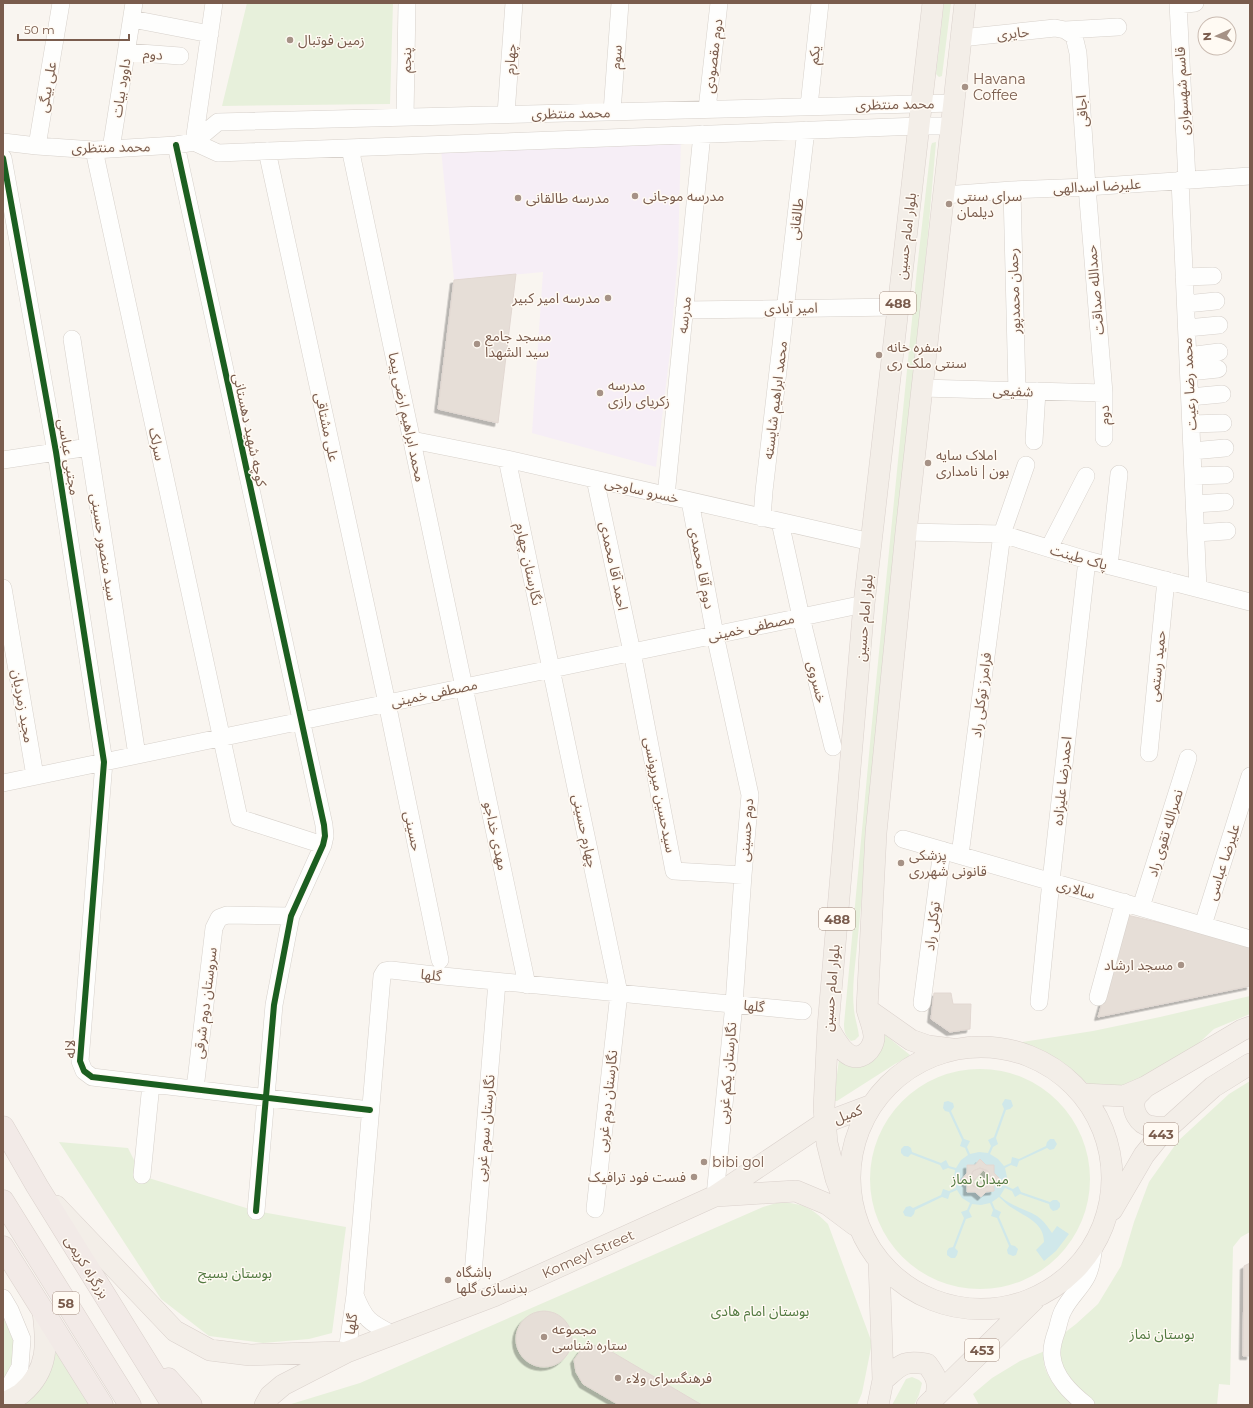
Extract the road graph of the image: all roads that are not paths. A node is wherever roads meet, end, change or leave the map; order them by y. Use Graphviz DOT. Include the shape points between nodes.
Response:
graph roads {
  1 [pos="61,3"];
  2 [pos="214,3"];
  3 [pos="407,3"];
  4 [pos="514,3"];
  5 [pos="620,3"];
  6 [pos="720,3"];
  7 [pos="820,3"];
  8 [pos="933,3"];
  9 [pos="965,3"];
  10 [pos="1195,3"];
  11 [pos="1178,4"];
  12 [pos="133,11"];
  13 [pos="1118,27"];
  14 [pos="1069,33"];
  15 [pos="210,34"];
  16 [pos="961,38"];
  17 [pos="127,52"];
  18 [pos="180,56"];
  19 [pos="921,103"];
  20 [pos="954,103"];
  21 [pos="860,105"];
  22 [pos="809,106"];
  23 [pos="707,109"];
  24 [pos="612,112"];
  25 [pos="506,114"];
  26 [pos="405,117"];
  27 [pos="919,126"];
  28 [pos="951,126"];
  29 [pos="858,128"];
  30 [pos="806,130"];
  31 [pos="702,134"];
  32 [pos="3,142"];
  33 [pos="194,142"];
  34 [pos="176,145"];
  35 [pos="37,146"];
  36 [pos="350,148"];
  37 [pos="111,149"];
  38 [pos="94,150"];
  39 [pos="267,151"];
  40 [pos="3,158"];
  41 [pos="1250,176"];
  42 [pos="1183,180"];
  43 [pos="1086,187"];
  44 [pos="1012,190"];
  45 [pos="944,195"];
  46 [pos="1213,276"];
  47 [pos="1184,277"];
  48 [pos="1216,300"];
  49 [pos="1186,304"];
  50 [pos="898,307"];
  51 [pos="785,308"];
  52 [pos="684,310"];
  53 [pos="1219,325"];
  54 [pos="1187,328"];
  55 [pos="72,339"];
  56 [pos="1219,352"];
  57 [pos="1188,364"];
  58 [pos="1218,369"];
  59 [pos="922,388"];
  60 [pos="1017,391"];
  61 [pos="1037,392"];
  62 [pos="1104,393"];
  63 [pos="1222,394"];
  64 [pos="1190,397"];
  65 [pos="1223,423"];
  66 [pos="1191,424"];
  67 [pos="1104,438"];
  68 [pos="412,440"];
  69 [pos="1034,441"];
  70 [pos="89,447"];
  71 [pos="1225,448"];
  72 [pos="1192,450"];
  73 [pos="56,452"];
  74 [pos="507,459"];
  75 [pos="3,460"];
  76 [pos="1026,465"];
  77 [pos="1119,474"];
  78 [pos="1225,475"];
  79 [pos="1086,476"];
  80 [pos="1193,476"];
  81 [pos="595,479"];
  82 [pos="666,496"];
  83 [pos="690,501"];
  84 [pos="1225,502"];
  85 [pos="1194,504"];
  86 [pos="762,518"];
  87 [pos="780,522"];
  88 [pos="1227,531"];
  89 [pos="906,532"];
  90 [pos="1196,533"];
  91 [pos="1002,534"];
  92 [pos="871,542"];
  93 [pos="1049,548"];
  94 [pos="1087,560"];
  95 [pos="1109,566"];
  96 [pos="1166,580"];
  97 [pos="3,588"];
  98 [pos="1198,588"];
  99 [pos="1250,602"];
  100 [pos="864,604"];
  101 [pos="801,617"];
  102 [pos="715,635"];
  103 [pos="632,652"];
  104 [pos="551,669"];
  105 [pos="464,687"];
  106 [pos="387,703"];
  107 [pos="301,721"];
  108 [pos="221,737"];
  109 [pos="833,746"];
  110 [pos="1149,753"];
  111 [pos="137,755"];
  112 [pos="1188,758"];
  113 [pos="104,762"];
  114 [pos="35,776"];
  115 [pos="1250,776"];
  116 [pos="3,783"];
  117 [pos="903,839"];
  118 [pos="322,845"];
  119 [pos="942,850"];
  120 [pos="960,855"];
  121 [pos="742,875"];
  122 [pos="1051,881"];
  123 [pos="1124,902"];
  124 [pos="1141,907"];
  125 [pos="291,916"];
  126 [pos="1203,925"];
  127 [pos="1250,939"];
  128 [pos="440,960"];
  129 [pos="497,982"];
  130 [pos="527,984"];
  131 [pos="619,993"];
  132 [pos="1098,998"];
  133 [pos="1039,1002"];
  134 [pos="922,1003"];
  135 [pos="734,1004"];
  136 [pos="867,1009"];
  137 [pos="803,1010"];
  138 [pos="828,1027"];
  139 [pos="1250,1027"];
  140 [pos="956,1049"];
  141 [pos="1250,1064"];
  142 [pos="151,1084"];
  143 [pos="1145,1088"];
  144 [pos="195,1089"];
  145 [pos="1082,1094"];
  146 [pos="266,1098"];
  147 [pos="872,1105"];
  148 [pos="370,1110"];
  149 [pos="824,1123"];
  150 [pos="3,1127"];
  151 [pos="1168,1127"];
  152 [pos="142,1176"];
  153 [pos="37,1186"];
  154 [pos="716,1196"];
  155 [pos="3,1201"];
  156 [pos="595,1209"];
  157 [pos="256,1211"];
  158 [pos="859,1228"];
  159 [pos="1098,1236"];
  160 [pos="3,1247"];
  161 [pos="879,1261"];
  162 [pos="473,1274"];
  163 [pos="354,1295"];
  164 [pos="1038,1297"];
  165 [pos="3,1298"];
  166 [pos="44,1312"];
  167 [pos="392,1334"];
  168 [pos="347,1352"];
  169 [pos="142,1357"];
  170 [pos="883,1380"];
  171 [pos="3,1391"];
  172 [pos="932,1400"];
  173 [pos="3,1404"];
  174 [pos="102,1405"];
  175 [pos="130,1405"];
  176 [pos="173,1405"];
  177 [pos="191,1405"];
  178 [pos="265,1405"];
  179 [pos="878,1405"];
  180 [pos="1086,1405"];
  1 -- 35 [label="street, علی بیگی"];
  2 -- 15 [label="street"];
  3 -- 26 [label="street, پنجم"];
  4 -- 25 [label="street, چهارم"];
  5 -- 24 [label="street, سوم"];
  6 -- 23 [label="street, دوم مقصودی"];
  7 -- 22 [label="street, یکم"];
  8 -- 19 [label="main road, بلوار امام حسین / 488"];
  9 -- 16 [label="main road, 488"];
  10 -- 11 [label="street"];
  11 -- 42 [label="street, قاسم شهسواری"];
  12 -- 15 [label="street"];
  12 -- 17 [label="street, داوود بیات"];
  13 -- 14 [label="street, حایری"];
  14 -- 16 [label="street, حایری" via="1055,28"];
  14 -- 43 [label="street, اجاقی" via="1078,53"];
  15 -- 33 [label="street"];
  16 -- 20 [label="main road, 488"];
  17 -- 18 [label="street, دوم"];
  17 -- 37 [label="street, داوود بیات"];
  19 -- 20 [label="street, محمد منتظری"];
  19 -- 21 [label="street, محمد منتظری"];
  19 -- 27 [label="main road, بلوار امام حسین / 488"];
  20 -- 28 [label="main road, 488"];
  21 -- 22 [label="street, محمد منتظری"];
  21 -- 29 [label="street"];
  22 -- 23 [label="street, محمد منتظری"];
  23 -- 24 [label="street, محمد منتظری"];
  24 -- 25 [label="street, محمد منتظری"];
  25 -- 26 [label="street, محمد منتظری"];
  26 -- 33 [label="street, محمد منتظری" via="218,122"];
  27 -- 28 [label="street, محمد منتظری"];
  27 -- 29 [label="street, محمد منتظری"];
  27 -- 50 [label="main road, بلوار امام حسین / 488"];
  28 -- 45 [label="main road, 488"];
  29 -- 30 [label="street, محمد منتظری"];
  30 -- 31 [label="street, محمد منتظری"];
  30 -- 51 [label="street, طالقانی"];
  31 -- 36 [label="street, محمد منتظری"];
  31 -- 52 [label="street, مدرسه"];
  32 -- 35 [label="street, محمد منتظری"];
  33 -- 34 [label="street, محمد منتظری"];
  33 -- 39 [label="street, محمد منتظری" via="218,153"];
  34 -- 37 [label="street, محمد منتظری"];
  34 -- 107 [label="street, کوچه شهید دهستانی"];
  35 -- 38 [label="street, محمد منتظری"];
  36 -- 39 [label="street, محمد منتظری"];
  36 -- 68 [label="street, محمد ابراهیم ارضی پیما"];
  37 -- 38 [label="street, محمد منتظری"];
  38 -- 108 [label="street, سرلک"];
  39 -- 106 [label="street, علی مشتاقی"];
  40 -- 73 [label="street, مجتبی عباسی"];
  41 -- 42 [label="street, علیرضا اسدالهی"];
  42 -- 43 [label="street, علیرضا اسدالهی"];
  42 -- 47 [label="street, محمد رضا رعیت"];
  43 -- 44 [label="street, علیرضا اسدالهی"];
  43 -- 62 [label="street, حمدالله صداقت"];
  44 -- 45 [label="street, علیرضا اسدالهی"];
  44 -- 60 [label="street, رحمان محمدپور"];
  45 -- 59 [label="main road, 488"];
  46 -- 47 [label="street"];
  47 -- 49 [label="street, محمد رضا رعیت"];
  48 -- 49 [label="street"];
  49 -- 54 [label="street, محمد رضا رعیت"];
  50 -- 51 [label="street, امیر آبادی"];
  50 -- 92 [label="main road, بلوار امام حسین / 488"];
  51 -- 52 [label="street, امیر آبادی"];
  51 -- 86 [label="street, محمد ابراهیم شایسته"];
  52 -- 82 [label="street, مدرسه"];
  53 -- 54 [label="street"];
  54 -- 57 [label="street, محمد رضا رعیت"];
  55 -- 70 [label="street, سید منصور حسینی"];
  56 -- 57 [label="street"];
  57 -- 58 [label="street"];
  57 -- 64 [label="street, محمد رضا رعیت"];
  59 -- 60 [label="street, شفیعی"];
  59 -- 89 [label="main road, 488"];
  60 -- 61 [label="street, شفیعی"];
  61 -- 62 [label="street, شفیعی"];
  61 -- 69 [label="street"];
  62 -- 67 [label="street, دوم"];
  63 -- 64 [label="street"];
  64 -- 66 [label="street, محمد رضا رعیت"];
  65 -- 66 [label="street"];
  66 -- 72 [label="street, محمد رضا رعیت"];
  68 -- 74 [label="street, خسرو ساوجی"];
  68 -- 105 [label="street, محمد ابراهیم ارضی پیما"];
  70 -- 73 [label="street"];
  70 -- 111 [label="street, سید منصور حسینی"];
  71 -- 72 [label="street"];
  72 -- 80 [label="street, محمد رضا رعیت"];
  73 -- 75 [label="street"];
  73 -- 113 [label="street, مجتبی عباسی"];
  74 -- 81 [label="street, خسرو ساوجی"];
  74 -- 104 [label="street, نگارستان چهارم"];
  76 -- 91 [label="street, فرامرز توکلی راد"];
  77 -- 95 [label="street"];
  78 -- 80 [label="street"];
  79 -- 93 [label="street"];
  80 -- 85 [label="street, محمد رضا رعیت"];
  81 -- 82 [label="street, خسرو ساوجی"];
  81 -- 103 [label="street, احمد آقا محمدی"];
  82 -- 83 [label="street, خسرو ساوجی"];
  83 -- 86 [label="street, خسرو ساوجی"];
  83 -- 102 [label="street, دوم آقا محمدی"];
  84 -- 85 [label="street"];
  85 -- 90 [label="street, محمد رضا رعیت"];
  86 -- 87 [label="street, خسرو ساوجی"];
  87 -- 92 [label="street, خسرو ساوجی"];
  87 -- 101 [label="street, خسروی"];
  88 -- 90 [label="street"];
  89 -- 91 [label="street, پاک طینت"];
  89 -- 136 [label="main road, 488" via="876,833"];
  90 -- 98 [label="street, محمد رضا رعیت"];
  91 -- 93 [label="street, پاک طینت"];
  91 -- 120 [label="street, فرامرز توکلی راد"];
  92 -- 100 [label="main road, بلوار امام حسین / 488"];
  93 -- 94 [label="street, پاک طینت"];
  94 -- 95 [label="street, پاک طینت"];
  94 -- 122 [label="street, احمدرضا علیزاده"];
  95 -- 96 [label="street, پاک طینت"];
  96 -- 98 [label="street, پاک طینت"];
  96 -- 110 [label="street, حمید رستمی"];
  97 -- 114 [label="street, مجید زمردیان"];
  98 -- 99 [label="street, پاک طینت"];
  100 -- 101 [label="street, مصطفی خمینی"];
  100 -- 138 [label="main road, بلوار امام حسین / 488"];
  101 -- 102 [label="street, مصطفی خمینی"];
  101 -- 109 [label="street, خسروی"];
  102 -- 103 [label="street, مصطفی خمینی"];
  102 -- 121 [label="street, دوم حسینی" via="750,795"];
  103 -- 104 [label="street, مصطفی خمینی"];
  103 -- 121 [label="street, سیدحسین میریونسی" via="674,871"];
  104 -- 105 [label="street, مصطفی خمینی"];
  104 -- 131 [label="street, چهارم حسینی"];
  105 -- 106 [label="street, مصطفی خمینی"];
  105 -- 130 [label="street, مهدی خداجو"];
  106 -- 107 [label="street, مصطفی خمینی"];
  106 -- 128 [label="street, حسینی"];
  107 -- 108 [label="street, مصطفی خمینی"];
  107 -- 118 [label="street, کوچه شهید دهستانی" via="324,825 325,836"];
  108 -- 111 [label="street, مصطفی خمینی"];
  108 -- 118 [label="street, سرلک" via="239,818"];
  111 -- 113 [label="street, مصطفی خمینی"];
  112 -- 124 [label="street, نصرالله تقوی راد"];
  113 -- 114 [label="street, مصطفی خمینی"];
  113 -- 142 [label="street, لاله" via="80,1061 84,1072 92,1077"];
  114 -- 116 [label="street, مصطفی خمینی"];
  115 -- 126 [label="street, علیرضا عباسی"];
  117 -- 119 [label="street, سالاری"];
  118 -- 125 [label="street, کوچه شهید دهستانی"];
  119 -- 120 [label="street, سالاری"];
  119 -- 134 [label="street, توکلی راد"];
  120 -- 122 [label="street, سالاری"];
  121 -- 135 [label="street, دوم حسینی"];
  122 -- 123 [label="street, سالاری"];
  122 -- 133 [label="street, احمدرضا علیزاده"];
  123 -- 124 [label="street, سالاری"];
  123 -- 132 [label="street"];
  124 -- 126 [label="street, سالاری"];
  125 -- 144 [label="street, سروستان دوم شرقی" via="227,915 219,918 214,928"];
  125 -- 146 [label="street, کوچه شهید دهستانی" via="274,1005"];
  126 -- 127 [label="street, سالاری"];
  129 -- 130 [label="street, گلها"];
  129 -- 148 [label="street, گلها" via="385,971 382,976"];
  129 -- 162 [label="street, نگارستان سوم غربی"];
  130 -- 131 [label="street, گلها"];
  131 -- 135 [label="street, گلها"];
  131 -- 156 [label="street, نگارستان دوم غربی"];
  135 -- 137 [label="street, گلها"];
  135 -- 154 [label="street, نگارستان یکم غربی"];
  136 -- 138 [label="main road" via="874,1037 870,1050 862,1056 855,1057 842,1050"];
  136 -- 140 [label="main road" via="911,1040 928,1046"];
  138 -- 149 [label="main road, بلوار امام حسین / 488"];
  139 -- 143 [label="main road"];
  140 -- 145 [label="main road" via="991,1047 1025,1054 1056,1071"];
  140 -- 147 [label="main road" via="928,1058 902,1073"];
  141 -- 151 [label="main road, 443" via="1213,1087"];
  142 -- 144 [label="street, لاله"];
  142 -- 152 [label="street"];
  143 -- 145 [label="main road" via="1124,1096"];
  143 -- 151 [label="main road" via="1135,1098 1136,1115 1141,1123"];
  144 -- 146 [label="street, لاله"];
  145 -- 159 [label="main road" via="1099,1122 1111,1167 1111,1194"];
  146 -- 148 [label="street, لاله"];
  146 -- 157 [label="street, کوچه شهید دهستانی"];
  147 -- 149 [label="main road, کمیل"];
  147 -- 158 [label="main road" via="860,1127 850,1164 850,1190"];
  148 -- 163 [label="street, گلها"];
  149 -- 154 [label="main road, Komeyl Street"];
  149 -- 158 [label="main road, بلوار امام حسین / 488" via="836,1179"];
  150 -- 153 [label="highway, بزرگراه کریمی / 58"];
  151 -- 159 [label="main road, 443" via="1144,1155"];
  153 -- 168 [label="main road" via="175,1331 210,1350 250,1355"];
  153 -- 169 [label="highway, بزرگراه کریمی / 58"];
  154 -- 158 [label="main road, Komeyl Street" via="796,1191 827,1204"];
  154 -- 167 [label="main road, Komeyl Street" via="494,1296"];
  155 -- 175 [label="highway, 58"];
  158 -- 161 [label="main road"];
  159 -- 164 [label="main road" via="1076,1269"];
  159 -- 180 [label="street" via="1087,1276 1063,1309 1051,1355 1054,1368 1066,1386"];
  160 -- 166 [label="highway"];
  161 -- 164 [label="main road" via="908,1288 931,1300 956,1308 995,1309"];
  161 -- 170 [label="main road"];
  163 -- 167 [label="street, گلها" via="368,1320"];
  163 -- 168 [label="street, گلها"];
  164 -- 172 [label="main road, 453"];
  165 -- 171 [label="street" via="22,1339 20,1367 10,1385"];
  166 -- 173 [label="main road" via="47,1339 44,1360 36,1378 22,1393"];
  166 -- 174 [label="highway"];
  167 -- 168 [label="main road, Komeyl Street"];
  168 -- 178 [label="main road" via="283,1385 270,1396"];
  169 -- 176 [label="highway, بزرگراه کریمی / 58"];
  169 -- 177 [label="highway" via="172,1382"];
  170 -- 172 [label="main road" via="900,1365 914,1362 927,1364 938,1386"];
  170 -- 179 [label="main road"];
}
